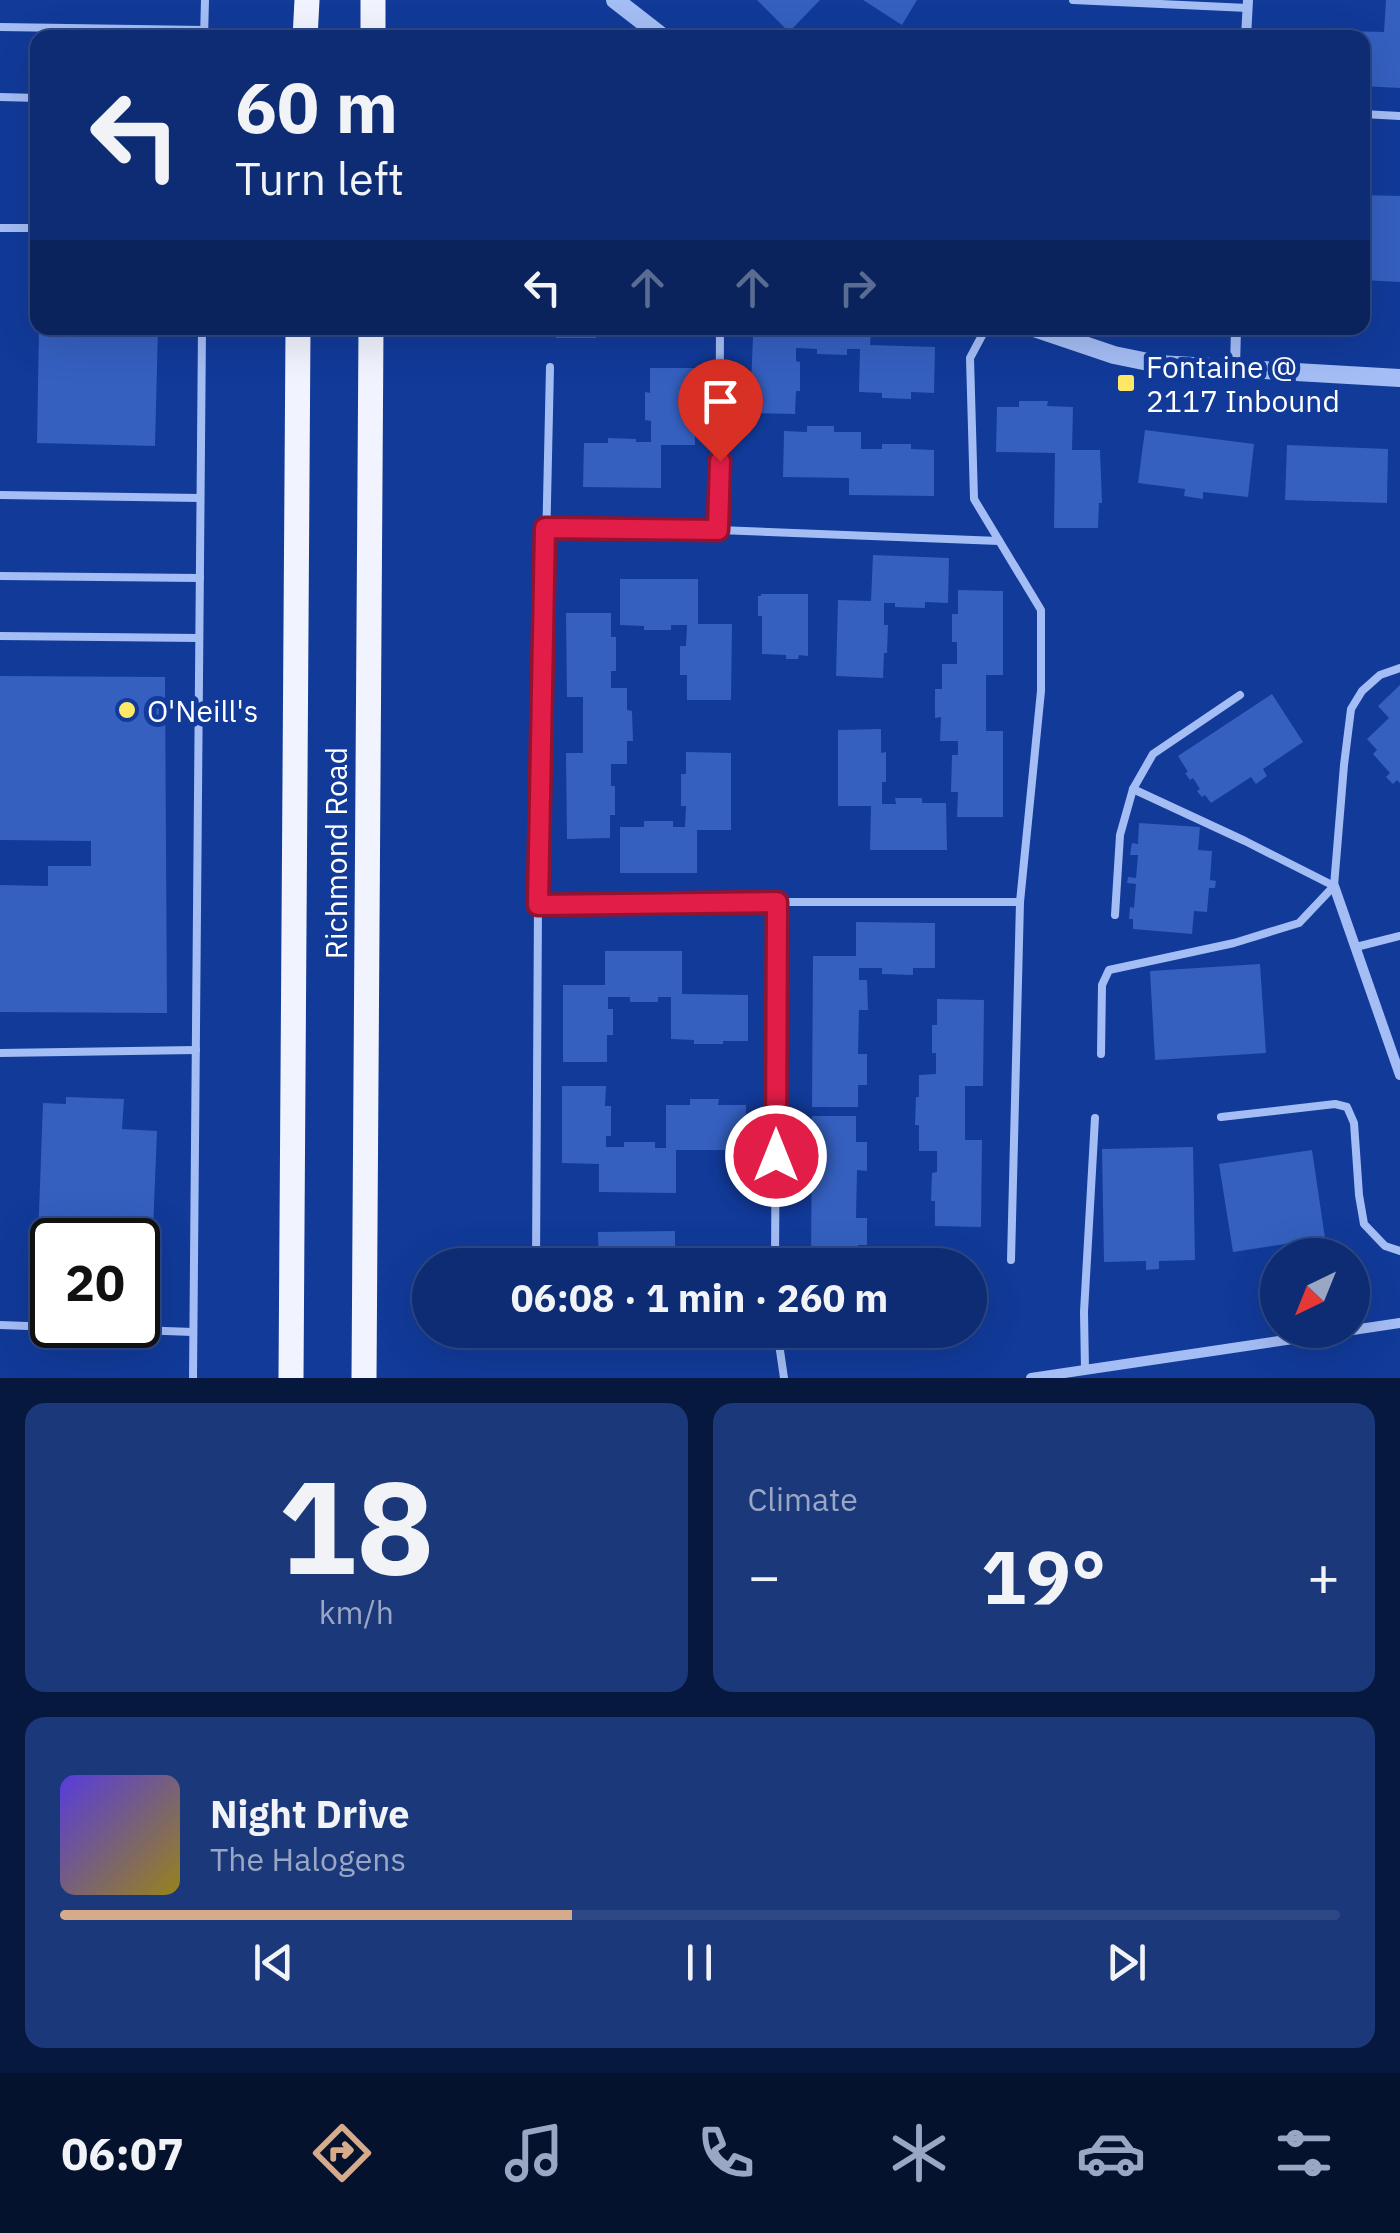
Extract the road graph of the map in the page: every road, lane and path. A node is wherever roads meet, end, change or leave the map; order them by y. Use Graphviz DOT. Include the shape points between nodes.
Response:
graph roads {
  1 [pos="205,0"];
  2 [pos="307,0"];
  3 [pos="374,0"];
  4 [pos="615,0"];
  5 [pos="1074,0"];
  6 [pos="1248,4"];
  7 [pos="0,27"];
  8 [pos="87,30"];
  9 [pos="204,30"];
  10 [pos="306,30"];
  11 [pos="374,30"];
  12 [pos="654,30"];
  13 [pos="1246,30"];
  14 [pos="0,97"];
  15 [pos="30,98"];
  16 [pos="1370,114"];
  17 [pos="1400,116"];
  18 [pos="0,228"];
  19 [pos="30,228"];
  20 [pos="202,335"];
  21 [pos="298,335"];
  22 [pos="371,335"];
  23 [pos="720,335"];
  24 [pos="982,335"];
  25 [pos="1055,335"];
  26 [pos="1236,335"];
  27 [pos="550,367"];
  28 [pos="1235,368"];
  29 [pos="1400,378"];
  30 [pos="0,495"];
  31 [pos="200,498"];
  32 [pos="545,528"];
  33 [pos="718,530"];
  34 [pos="1000,541"];
  35 [pos="0,576"];
  36 [pos="200,578"];
  37 [pos="0,636"];
  38 [pos="199,638"];
  39 [pos="1400,668"];
  40 [pos="1240,695"];
  41 [pos="1133,789"];
  42 [pos="1334,886"];
  43 [pos="777,902"];
  44 [pos="1020,902"];
  45 [pos="538,905"];
  46 [pos="1114,915"];
  47 [pos="1400,936"];
  48 [pos="1356,947"];
  49 [pos="196,1050"];
  50 [pos="0,1054"];
  51 [pos="1101,1054"];
  52 [pos="1400,1075"];
  53 [pos="1221,1117"];
  54 [pos="1095,1118"];
  55 [pos="536,1248"];
  56 [pos="775,1248"];
  57 [pos="1400,1251"];
  58 [pos="1011,1260"];
  59 [pos="1400,1323"];
  60 [pos="0,1325"];
  61 [pos="193,1332"];
  62 [pos="780,1348"];
  63 [pos="1124,1365"];
  64 [pos="1085,1370"];
  65 [pos="193,1378"];
  66 [pos="291,1378"];
  67 [pos="364,1378"];
  68 [pos="784,1378"];
  69 [pos="1031,1378"];
  70 [pos="1125,1378"];
  1 -- 9 [label="lane"];
  2 -- 10 [label="main road"];
  3 -- 11 [label="main road"];
  4 -- 12 [label="street"];
  5 -- 6 [label="lane"];
  6 -- 13 [label="street"];
  7 -- 8 [label="lane"];
  14 -- 15 [label="lane"];
  16 -- 17 [label="lane"];
  18 -- 19 [label="lane"];
  20 -- 31 [label="lane"];
  21 -- 66 [label="main road, Richmond Road"];
  22 -- 67 [label="main road, Richmond Road"];
  23 -- 33 [label="lane"];
  24 -- 34 [label="lane" via="970,358 974,498"];
  25 -- 28 [label="street" via="1143,361"];
  26 -- 28 [label="street"];
  27 -- 32 [label="lane"];
  28 -- 29 [label="street"];
  30 -- 31 [label="lane"];
  31 -- 36 [label="lane"];
  32 -- 33 [label="lane"];
  32 -- 45 [label="lane"];
  33 -- 34 [label="lane"];
  34 -- 44 [label="lane" via="1041,610"];
  35 -- 36 [label="lane"];
  36 -- 38 [label="lane"];
  37 -- 38 [label="lane"];
  38 -- 49 [label="lane"];
  39 -- 42 [label="lane" via="1380,675 1350,709"];
  40 -- 41 [label="lane" via="1153,754"];
  41 -- 42 [label="lane"];
  41 -- 46 [label="lane" via="1120,835"];
  42 -- 48 [label="street"];
  42 -- 51 [label="lane" via="1299,923 1109,970 1102,985"];
  43 -- 44 [label="lane"];
  43 -- 45 [label="lane"];
  43 -- 56 [label="lane"];
  44 -- 58 [label="lane"];
  45 -- 55 [label="lane"];
  47 -- 48 [label="lane"];
  48 -- 52 [label="street"];
  49 -- 50 [label="lane"];
  49 -- 61 [label="lane"];
  53 -- 57 [label="lane" via="1346,1107 1354,1123 1364,1224"];
  54 -- 64 [label="lane"];
  59 -- 63 [label="street"];
  60 -- 61 [label="lane"];
  61 -- 65 [label="lane"];
  62 -- 68 [label="lane"];
  63 -- 64 [label="street"];
  63 -- 70 [label="street"];
  64 -- 69 [label="street"];
}
